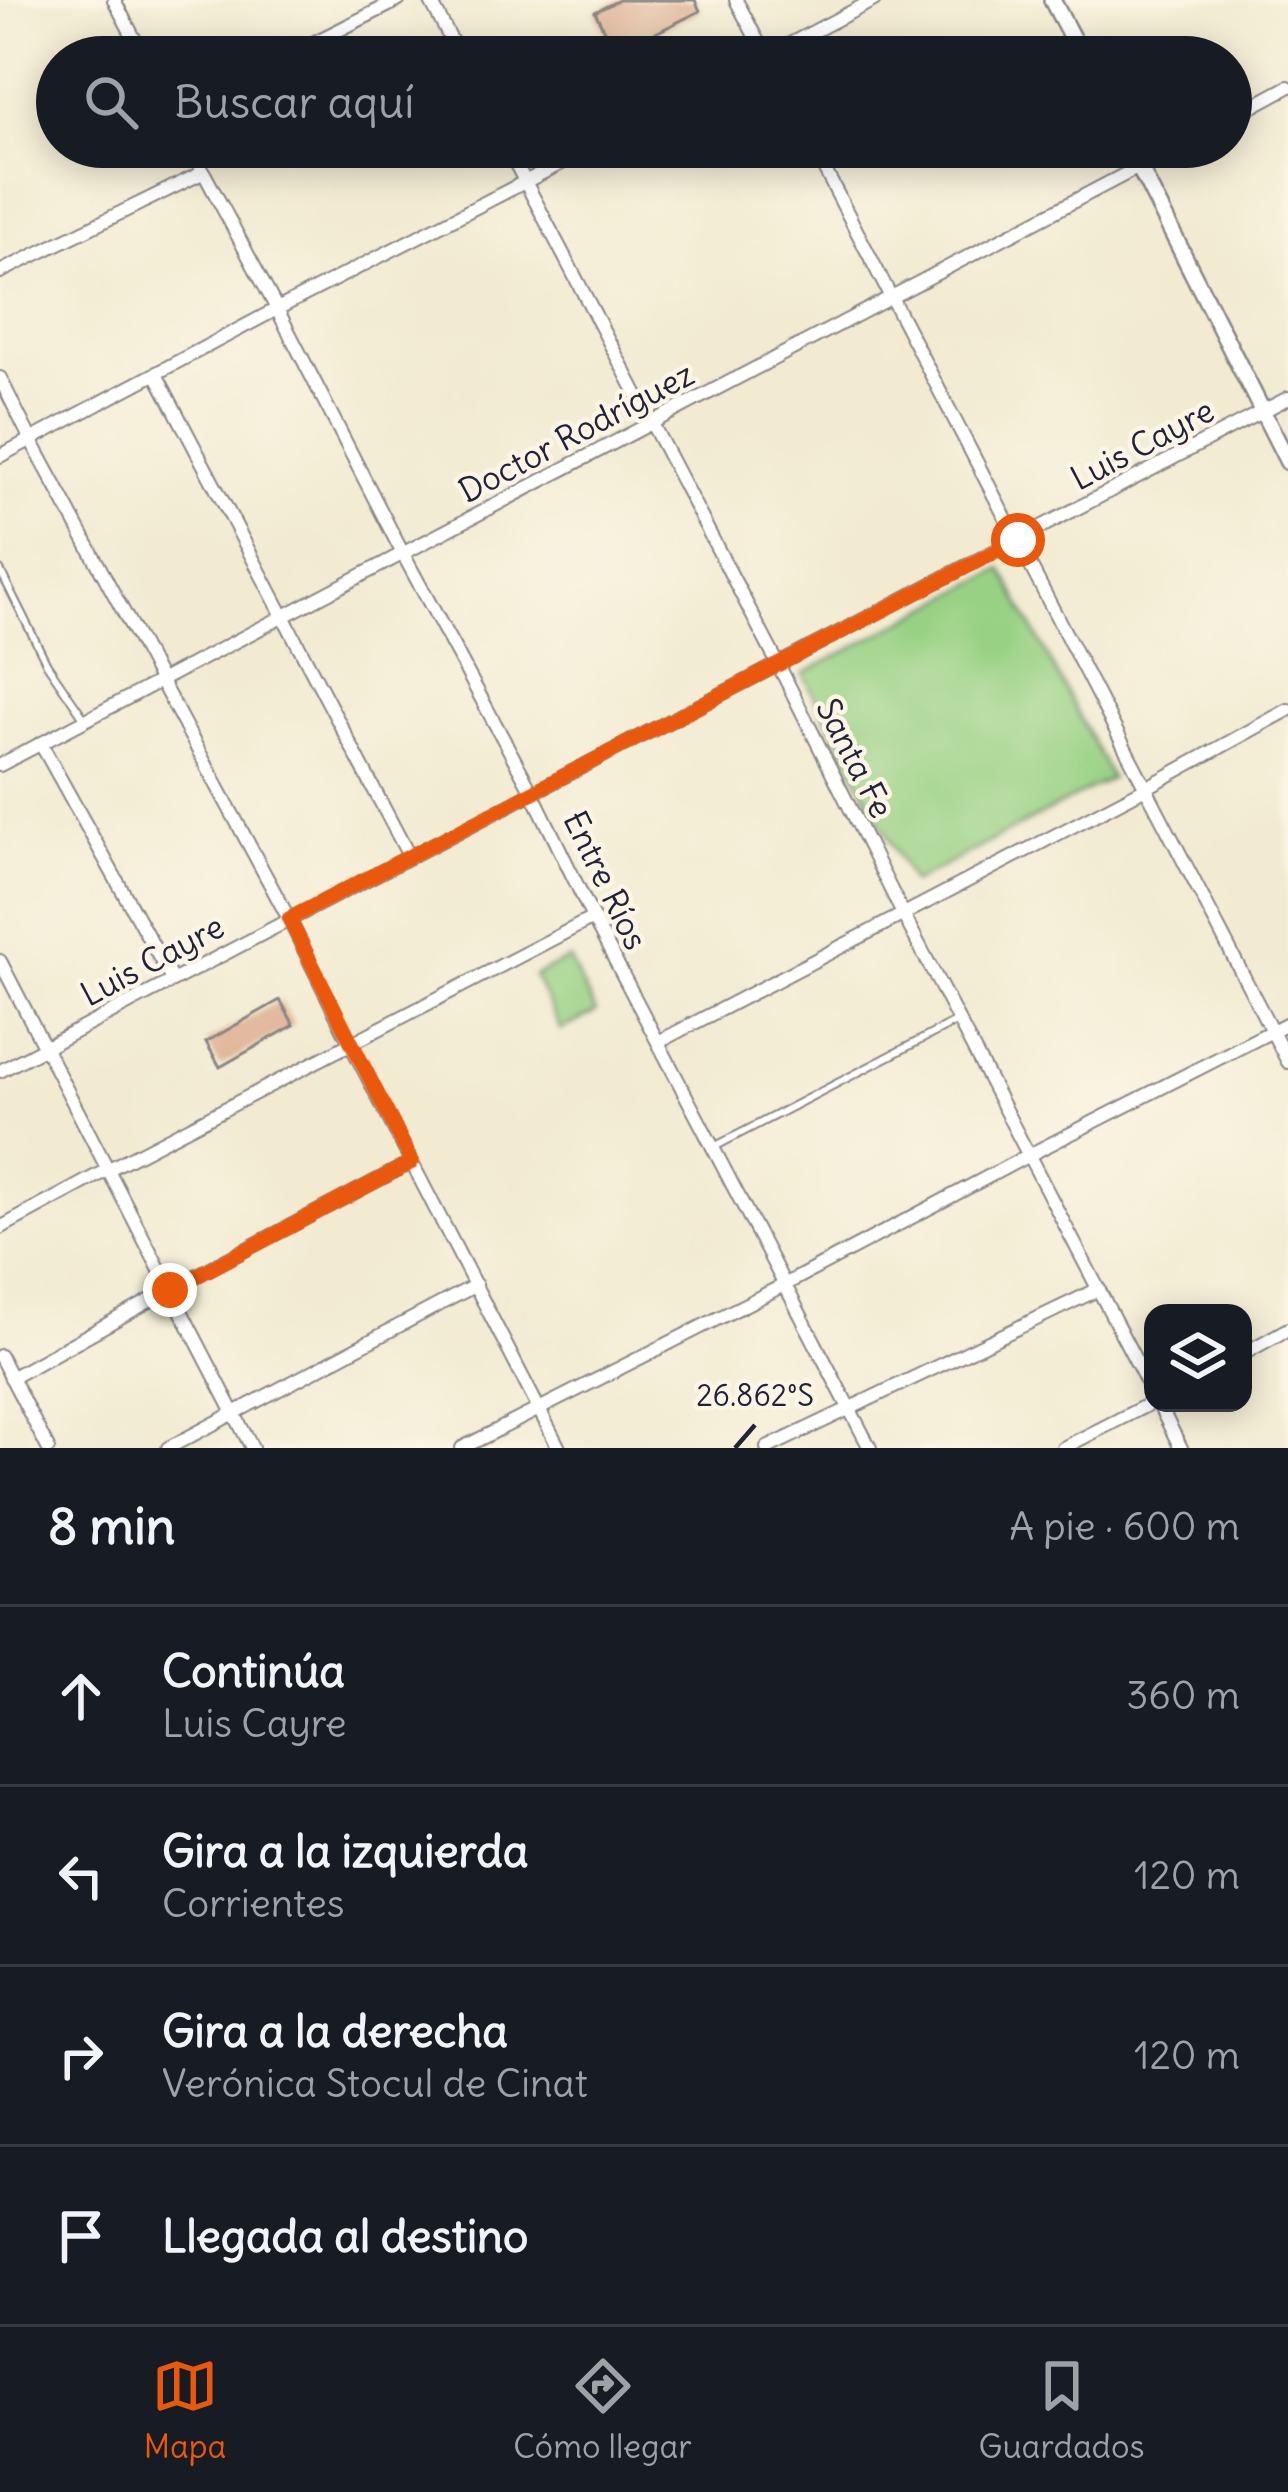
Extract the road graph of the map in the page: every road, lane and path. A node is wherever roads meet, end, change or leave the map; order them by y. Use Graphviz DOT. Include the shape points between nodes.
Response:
graph roads {
  1 [pos="114,0"];
  2 [pos="399,0"];
  3 [pos="430,0"];
  4 [pos="736,0"];
  5 [pos="874,0"];
  6 [pos="1052,0"];
  7 [pos="133,36"];
  8 [pos="327,36"];
  9 [pos="449,36"];
  10 [pos="755,36"];
  11 [pos="806,36"];
  12 [pos="1071,36"];
  13 [pos="1288,87"];
  14 [pos="1252,107"];
  15 [pos="200,168"];
  16 [pos="518,168"];
  17 [pos="553,168"];
  18 [pos="824,168"];
  19 [pos="1138,168"];
  20 [pos="1140,168"];
  21 [pos="202,173"];
  22 [pos="526,182"];
  23 [pos="0,272"];
  24 [pos="892,297"];
  25 [pos="277,309"];
  26 [pos="156,374"];
  27 [pos="0,378"];
  28 [pos="1288,398"];
  29 [pos="1262,412"];
  30 [pos="652,423"];
  31 [pos="31,440"];
  32 [pos="0,456"];
  33 [pos="1288,462"];
  34 [pos="1018,540"];
  35 [pos="403,554"];
  36 [pos="0,570"];
  37 [pos="284,616"];
  38 [pos="778,664"];
  39 [pos="161,680"];
  40 [pos="1288,710"];
  41 [pos="86,720"];
  42 [pos="40,744"];
  43 [pos="0,765"];
  44 [pos="1144,789"];
  45 [pos="532,792"];
  46 [pos="409,856"];
  47 [pos="903,914"];
  48 [pos="593,918"];
  49 [pos="289,919"];
  50 [pos="0,961"];
  51 [pos="172,980"];
  52 [pos="959,1020"];
  53 [pos="1288,1023"];
  54 [pos="1272,1031"];
  55 [pos="658,1042"];
  56 [pos="350,1043"];
  57 [pos="46,1046"];
  58 [pos="1288,1062"];
  59 [pos="0,1071"];
  60 [pos="713,1148"];
  61 [pos="1030,1155"];
  62 [pos="412,1162"];
  63 [pos="106,1170"];
  64 [pos="0,1228"];
  65 [pos="476,1285"];
  66 [pos="784,1285"];
  67 [pos="1100,1289"];
  68 [pos="170,1290"];
  69 [pos="1288,1330"];
  70 [pos="1252,1349"];
  71 [pos="0,1356"];
  72 [pos="11,1378"];
  73 [pos="1144,1379"];
  74 [pos="1144,1405"];
  75 [pos="538,1408"];
  76 [pos="849,1409"];
  77 [pos="234,1412"];
  78 [pos="1161,1412"];
  79 [pos="48,1448"];
  80 [pos="168,1448"];
  81 [pos="252,1448"];
  82 [pos="462,1448"];
  83 [pos="559,1448"];
  84 [pos="766,1448"];
  85 [pos="870,1448"];
  86 [pos="1063,1448"];
  87 [pos="1181,1448"];
  1 -- 7 [label="street"];
  2 -- 8 [label="street"];
  3 -- 9 [label="street"];
  4 -- 10 [label="street"];
  5 -- 11 [label="street"];
  6 -- 12 [label="street"];
  13 -- 14 [label="street"];
  15 -- 21 [label="street, Entre Ríos"];
  16 -- 22 [label="street, Santa Fe"];
  17 -- 22 [label="street"];
  18 -- 24 [label="street"];
  19 -- 24 [label="street, Doctor Rodríguez"];
  20 -- 29 [label="street"];
  21 -- 23 [label="street"];
  21 -- 25 [label="street, Entre Ríos"];
  22 -- 25 [label="street"];
  22 -- 30 [label="street, Santa Fe"];
  24 -- 30 [label="street, Doctor Rodríguez"];
  24 -- 34 [label="street"];
  25 -- 26 [label="street"];
  25 -- 35 [label="street, Entre Ríos"];
  26 -- 31 [label="street"];
  26 -- 37 [label="street"];
  27 -- 31 [label="street"];
  28 -- 29 [label="street, Luis Cayre"];
  29 -- 33 [label="street"];
  29 -- 34 [label="street, Luis Cayre"];
  30 -- 35 [label="street, Doctor Rodríguez"];
  30 -- 38 [label="street, Santa Fe"];
  31 -- 32 [label="street"];
  31 -- 39 [label="street"];
  34 -- 38 [label="street, Luis Cayre"];
  34 -- 44 [label="street"];
  35 -- 37 [label="street, Doctor Rodríguez"];
  35 -- 45 [label="street, Entre Ríos"];
  36 -- 41 [label="lane"];
  37 -- 39 [label="street, Doctor Rodríguez"];
  37 -- 46 [label="street"];
  38 -- 45 [label="street, Luis Cayre"];
  38 -- 47 [label="street, Santa Fe"];
  39 -- 41 [label="street, Doctor Rodríguez"];
  39 -- 49 [label="street"];
  40 -- 44 [label="street"];
  41 -- 42 [label="street, Doctor Rodríguez"];
  42 -- 43 [label="street, Doctor Rodríguez"];
  42 -- 51 [label="street"];
  44 -- 47 [label="street"];
  44 -- 54 [label="street"];
  45 -- 46 [label="street, Luis Cayre"];
  45 -- 48 [label="street, Entre Ríos"];
  46 -- 49 [label="street, Luis Cayre"];
  47 -- 52 [label="street, Santa Fe"];
  47 -- 55 [label="street"];
  48 -- 55 [label="street, Entre Ríos"];
  48 -- 56 [label="street"];
  49 -- 51 [label="street, Luis Cayre"];
  49 -- 56 [label="street"];
  50 -- 57 [label="street"];
  51 -- 57 [label="street, Luis Cayre"];
  52 -- 60 [label="lane"];
  52 -- 61 [label="street, Santa Fe"];
  53 -- 54 [label="street"];
  54 -- 58 [label="street"];
  54 -- 61 [label="street"];
  55 -- 60 [label="street, Entre Ríos"];
  56 -- 62 [label="street"];
  56 -- 63 [label="street"];
  57 -- 59 [label="street, Luis Cayre"];
  57 -- 63 [label="street"];
  60 -- 66 [label="street, Entre Ríos"];
  61 -- 66 [label="street"];
  61 -- 67 [label="street, Santa Fe"];
  62 -- 65 [label="street"];
  62 -- 68 [label="street"];
  63 -- 64 [label="street"];
  63 -- 68 [label="street"];
  65 -- 75 [label="street"];
  65 -- 77 [label="street"];
  66 -- 75 [label="street"];
  66 -- 76 [label="street, Entre Ríos"];
  67 -- 73 [label="street, Santa Fe"];
  67 -- 76 [label="street"];
  68 -- 72 [label="street"];
  68 -- 77 [label="street"];
  69 -- 70 [label="street"];
  71 -- 72 [label="street"];
  72 -- 79 [label="street"];
  74 -- 86 [label="street"];
  75 -- 82 [label="street"];
  75 -- 83 [label="street"];
  76 -- 84 [label="street"];
  76 -- 85 [label="street, Entre Ríos"];
  77 -- 80 [label="street"];
  77 -- 81 [label="street"];
  78 -- 87 [label="street, Santa Fe"];
}
